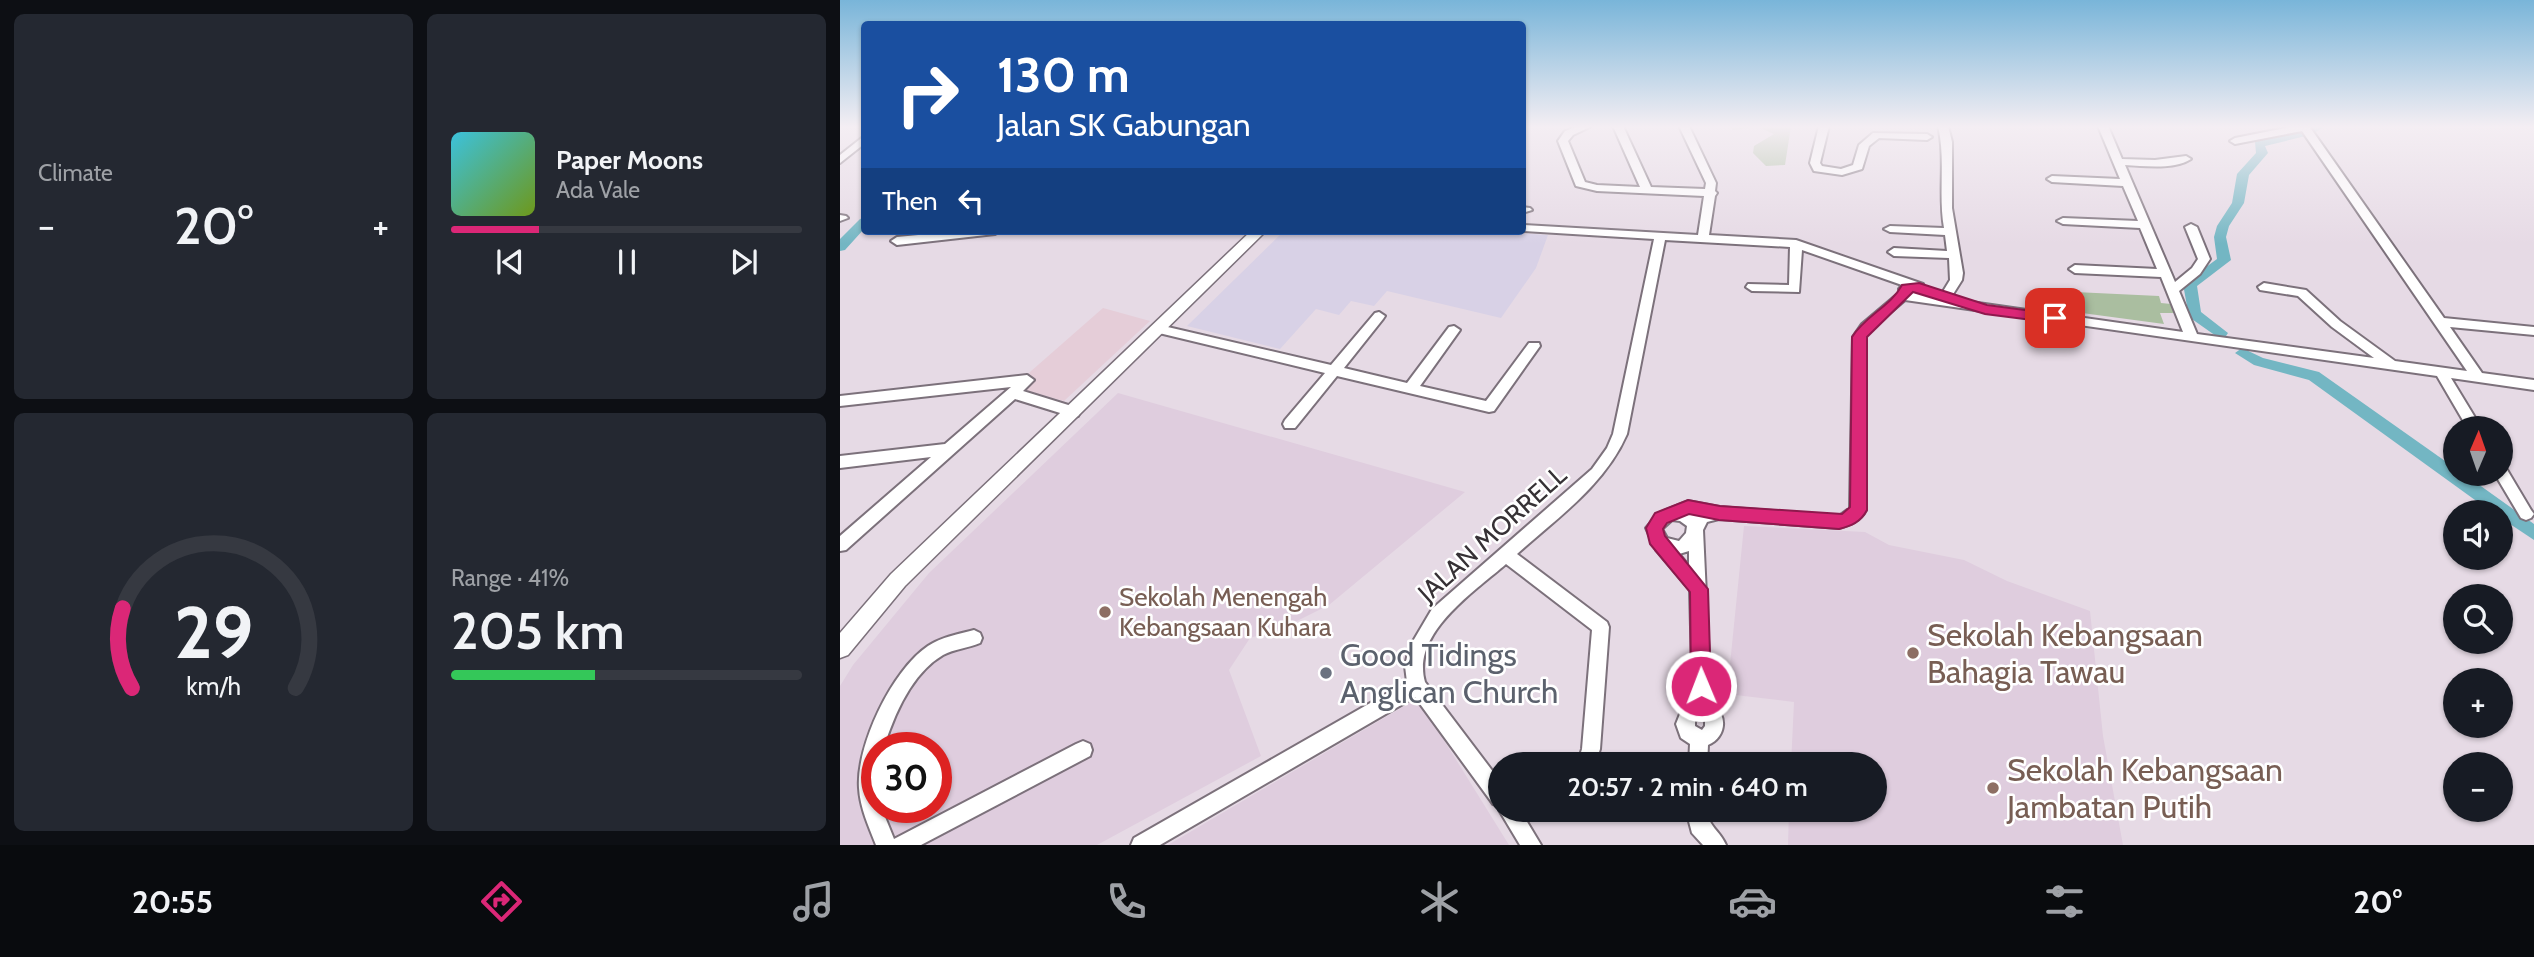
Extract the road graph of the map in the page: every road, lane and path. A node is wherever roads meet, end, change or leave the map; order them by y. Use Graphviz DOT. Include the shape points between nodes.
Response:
graph roads {
  1 [pos="1573,165"];
  2 [pos="1636,165"];
  3 [pos="1705,165"];
  4 [pos="1816,165"];
  5 [pos="1858,165"];
  6 [pos="1946,165"];
  7 [pos="2119,165"];
  8 [pos="2331,165"];
  9 [pos="2052,179"];
  10 [pos="2126,183"];
  11 [pos="1647,190"];
  12 [pos="1712,193"];
  13 [pos="2063,221"];
  14 [pos="2144,225"];
  15 [pos="2191,227"];
  16 [pos="1526,228"];
  17 [pos="1890,229"];
  18 [pos="1950,232"];
  19 [pos="959,235"];
  20 [pos="1255,235"];
  21 [pos="1660,237"];
  22 [pos="1703,239"];
  23 [pos="897,242"];
  24 [pos="1796,244"];
  25 [pos="1894,253"];
  26 [pos="1954,255"];
  27 [pos="2075,269"];
  28 [pos="2165,273"];
  29 [pos="1752,287"];
  30 [pos="2264,287"];
  31 [pos="2172,290"];
  32 [pos="1913,294"];
  33 [pos="1945,297"];
  34 [pos="1985,309"];
  35 [pos="1379,316"];
  36 [pos="2439,321"];
  37 [pos="1159,329"];
  38 [pos="1454,330"];
  39 [pos="2534,331"];
  40 [pos="2192,337"];
  41 [pos="1534,346"];
  42 [pos="2393,365"];
  43 [pos="1334,371"];
  44 [pos="2441,372"];
  45 [pos="2478,377"];
  46 [pos="2534,385"];
  47 [pos="1410,389"];
  48 [pos="1012,393"];
  49 [pos="840,401"];
  50 [pos="1073,412"];
  51 [pos="2467,416"];
  52 [pos="1290,424"];
  53 [pos="948,449"];
  54 [pos="840,462"];
  55 [pos="2509,486"];
  56 [pos="1719,513"];
  57 [pos="2526,514"];
  58 [pos="1667,515"];
  59 [pos="1696,531"];
  60 [pos="846,535"];
  61 [pos="1661,543"];
  62 [pos="840,545"];
  63 [pos="1505,554"];
  64 [pos="1699,589"];
  65 [pos="974,638"];
  66 [pos="840,648"];
  67 [pos="1417,686"];
  68 [pos="1083,750"];
  69 [pos="1590,752"];
  70 [pos="1698,752"];
  71 [pos="1488,781"];
  72 [pos="1522,822"];
  73 [pos="1698,822"];
  74 [pos="886,845"];
  75 [pos="901,845"];
  76 [pos="1141,845"];
  77 [pos="1531,845"];
  78 [pos="1716,845"];
  1 -- 11 [label="street" via="1580,184"];
  2 -- 11 [label="street"];
  3 -- 12 [label="street"];
  4 -- 5 [label="street" via="1827,172 1849,171"];
  6 -- 18 [label="street"];
  7 -- 10 [label="street"];
  8 -- 36 [label="street"];
  9 -- 10 [label="street"];
  10 -- 14 [label="street"];
  11 -- 12 [label="street"];
  12 -- 22 [label="street"];
  13 -- 14 [label="street"];
  14 -- 28 [label="street"];
  15 -- 31 [label="street" via="2204,259"];
  16 -- 21 [label="street"];
  17 -- 18 [label="street"];
  18 -- 26 [label="street"];
  19 -- 23 [label="street"];
  20 -- 37 [label="main road"];
  21 -- 22 [label="street"];
  21 -- 63 [label="street, JALAN MORRELL" via="1626,410 1613,450 1597,473"];
  22 -- 24 [label="street"];
  24 -- 29 [label="street" via="1795,289"];
  24 -- 32 [label="street" via="1879,275"];
  25 -- 26 [label="street"];
  26 -- 33 [label="street" via="1956,281"];
  27 -- 28 [label="street"];
  28 -- 31 [label="street"];
  30 -- 42 [label="street" via="2302,293"];
  31 -- 40 [label="street"];
  32 -- 33 [label="street"];
  32 -- 34 [label="street"];
  32 -- 56 [label="street" via="1859,337 1853,515"];
  33 -- 34 [label="street"];
  34 -- 40 [label="street"];
  35 -- 43 [label="street"];
  36 -- 39 [label="street"];
  36 -- 45 [label="street"];
  37 -- 43 [label="street"];
  37 -- 50 [label="main road"];
  38 -- 47 [label="street"];
  40 -- 42 [label="street"];
  41 -- 47 [label="street" via="1489,407"];
  42 -- 44 [label="street"];
  43 -- 47 [label="street"];
  43 -- 52 [label="street"];
  44 -- 45 [label="street"];
  44 -- 51 [label="street"];
  45 -- 46 [label="street"];
  48 -- 49 [label="street" via="1027,380"];
  48 -- 50 [label="street"];
  48 -- 53 [label="street"];
  50 -- 66 [label="main road" via="898,580"];
  53 -- 54 [label="street"];
  53 -- 60 [label="street"];
  55 -- 57 [label="street"];
  56 -- 58 [label="street" via="1688,507"];
  56 -- 59 [label="street" via="1702,517"];
  58 -- 59 [label="street" via="1687,516"];
  58 -- 61 [label="street" via="1654,528"];
  59 -- 61 [label="street" via="1692,541 1680,547"];
  59 -- 64 [label="street"];
  60 -- 62 [label="street"];
  61 -- 64 [label="street"];
  63 -- 67 [label="street, JALAN MORRELL" via="1429,626 1412,665"];
  63 -- 69 [label="street" via="1601,627"];
  64 -- 70 [label="street" via="1702,710 1712,715 1715,724 1709,736 1699,739"];
  65 -- 74 [label="street" via="942,648 922,663 897,697 880,734 868,784"];
  67 -- 71 [label="street"];
  67 -- 76 [label="street"];
  68 -- 75 [label="street"];
  72 -- 77 [label="street"];
  73 -- 78 [label="street"];
}
